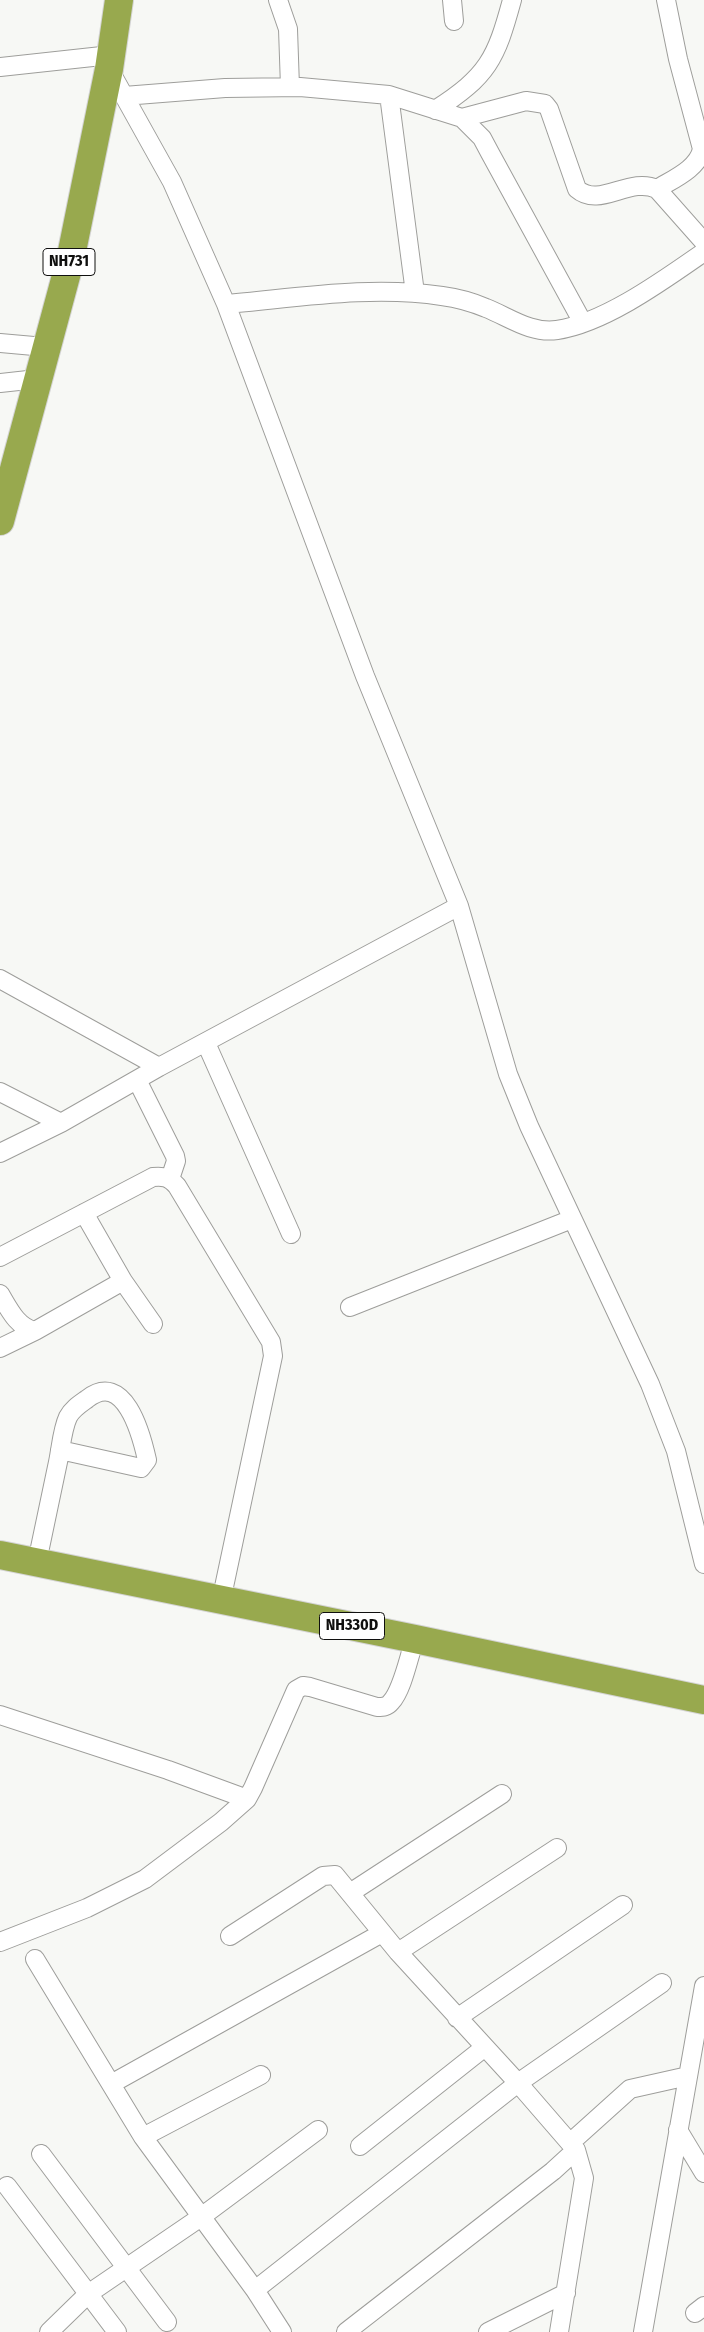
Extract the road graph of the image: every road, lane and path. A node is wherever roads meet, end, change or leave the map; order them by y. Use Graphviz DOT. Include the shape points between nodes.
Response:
graph roads {
  1 [pos="119,0"];
  2 [pos="278,0"];
  3 [pos="452,0"];
  4 [pos="512,0"];
  5 [pos="666,0"];
  6 [pos="454,20"];
  7 [pos="110,62"];
  8 [pos="0,67"];
  9 [pos="290,88"];
  10 [pos="389,95"];
  11 [pos="124,96"];
  12 [pos="435,110"];
  13 [pos="462,118"];
  14 [pos="657,189"];
  15 [pos="704,242"];
  16 [pos="704,252"];
  17 [pos="415,294"];
  18 [pos="226,304"];
  19 [pos="583,323"];
  20 [pos="0,343"];
  21 [pos="45,347"];
  22 [pos="37,379"];
  23 [pos="0,383"];
  24 [pos="0,520"];
  25 [pos="460,906"];
  26 [pos="0,980"];
  27 [pos="206,1043"];
  28 [pos="159,1068"];
  29 [pos="137,1080"];
  30 [pos="0,1092"];
  31 [pos="61,1123"];
  32 [pos="0,1153"];
  33 [pos="170,1178"];
  34 [pos="84,1213"];
  35 [pos="572,1219"];
  36 [pos="291,1234"];
  37 [pos="0,1257"];
  38 [pos="123,1281"];
  39 [pos="0,1294"];
  40 [pos="350,1307"];
  41 [pos="153,1324"];
  42 [pos="35,1331"];
  43 [pos="0,1348"];
  44 [pos="60,1450"];
  45 [pos="0,1555"];
  46 [pos="37,1562"];
  47 [pos="704,1564"];
  48 [pos="221,1601"];
  49 [pos="415,1639"];
  50 [pos="704,1700"];
  51 [pos="0,1715"];
  52 [pos="502,1794"];
  53 [pos="247,1798"];
  54 [pos="557,1848"];
  55 [pos="350,1893"];
  56 [pos="623,1905"];
  57 [pos="382,1933"];
  58 [pos="230,1936"];
  59 [pos="0,1942"];
  60 [pos="398,1952"];
  61 [pos="35,1958"];
  62 [pos="662,1983"];
  63 [pos="704,1986"];
  64 [pos="457,2018"];
  65 [pos="485,2047"];
  66 [pos="261,2076"];
  67 [pos="688,2076"];
  68 [pos="518,2083"];
  69 [pos="110,2084"];
  70 [pos="318,2130"];
  71 [pos="678,2130"];
  72 [pos="143,2137"];
  73 [pos="360,2146"];
  74 [pos="573,2147"];
  75 [pos="40,2154"];
  76 [pos="704,2173"];
  77 [pos="7,2186"];
  78 [pos="201,2217"];
  79 [pos="127,2267"];
  80 [pos="255,2290"];
  81 [pos="566,2293"];
  82 [pos="88,2294"];
  83 [pos="167,2322"];
  84 [pos="49,2332"];
  85 [pos="117,2332"];
  86 [pos="282,2332"];
  87 [pos="346,2332"];
  88 [pos="488,2332"];
  89 [pos="559,2332"];
  90 [pos="643,2332"];
  1 -- 7 [label="highway, NH731"];
  2 -- 9 [label="street" via="288,29"];
  3 -- 6 [label="street"];
  4 -- 12 [label="street" via="502,36 485,69 463,93"];
  5 -- 14 [label="street" via="702,149 696,163"];
  7 -- 8 [label="street"];
  7 -- 11 [label="street"];
  7 -- 21 [label="highway, NH731" via="70,261"];
  9 -- 10 [label="street"];
  9 -- 11 [label="street" via="226,88"];
  10 -- 12 [label="street"];
  10 -- 17 [label="street"];
  11 -- 18 [label="street" via="172,182"];
  12 -- 13 [label="street"];
  13 -- 14 [label="street" via="537,101 549,109 578,189 583,194 595,197 642,185"];
  13 -- 19 [label="street" via="482,138"];
  14 -- 15 [label="street"];
  16 -- 19 [label="street" via="651,287"];
  17 -- 18 [label="street" via="380,292"];
  17 -- 19 [label="street" via="464,300 541,330 557,330"];
  18 -- 25 [label="street" via="365,676"];
  20 -- 21 [label="street"];
  21 -- 22 [label="highway, NH731"];
  22 -- 23 [label="street"];
  22 -- 24 [label="highway, NH731"];
  25 -- 27 [label="street"];
  25 -- 35 [label="street" via="508,1074"];
  26 -- 28 [label="street"];
  27 -- 28 [label="street"];
  27 -- 36 [label="street"];
  28 -- 29 [label="street"];
  29 -- 31 [label="street"];
  29 -- 33 [label="street" via="175,1156"];
  30 -- 31 [label="street"];
  31 -- 32 [label="street"];
  33 -- 34 [label="street" via="153,1177"];
  33 -- 48 [label="street" via="271,1342 273,1356"];
  34 -- 37 [label="street"];
  34 -- 38 [label="street"];
  35 -- 40 [label="street"];
  35 -- 47 [label="street" via="650,1384 676,1451"];
  38 -- 41 [label="street"];
  38 -- 42 [label="street"];
  39 -- 42 [label="street" via="19,1324"];
  42 -- 43 [label="street"];
  44 -- 44 [label="street" via="68,1418 95,1392 103,1390 126,1403 147,1460 140,1468"];
  44 -- 46 [label="street"];
  45 -- 46 [label="highway, NH330D"];
  46 -- 48 [label="highway, NH330D"];
  48 -- 49 [label="highway, NH330D"];
  49 -- 50 [label="highway, NH330D"];
  49 -- 53 [label="street" via="397,1693 385,1707 310,1687 296,1690"];
  51 -- 53 [label="street"];
  52 -- 55 [label="street"];
  53 -- 59 [label="street" via="145,1879 87,1908"];
  54 -- 60 [label="street"];
  55 -- 57 [label="street"];
  55 -- 58 [label="street" via="334,1875 323,1876"];
  56 -- 64 [label="street"];
  57 -- 60 [label="street"];
  57 -- 69 [label="street"];
  60 -- 64 [label="street"];
  61 -- 69 [label="street"];
  62 -- 68 [label="street"];
  63 -- 67 [label="street"];
  64 -- 65 [label="street"];
  65 -- 68 [label="street"];
  65 -- 73 [label="street"];
  66 -- 72 [label="street"];
  67 -- 71 [label="street"];
  67 -- 74 [label="street" via="630,2089"];
  68 -- 74 [label="street"];
  68 -- 80 [label="street"];
  69 -- 72 [label="street"];
  70 -- 78 [label="street"];
  71 -- 76 [label="street"];
  71 -- 90 [label="street"];
  72 -- 78 [label="street"];
  74 -- 81 [label="street" via="584,2178"];
  74 -- 87 [label="street" via="554,2171"];
  75 -- 79 [label="street"];
  77 -- 82 [label="street"];
  78 -- 79 [label="street"];
  78 -- 80 [label="street"];
  79 -- 82 [label="street"];
  79 -- 83 [label="street"];
  80 -- 86 [label="street"];
  81 -- 88 [label="street"];
  81 -- 89 [label="street"];
  82 -- 84 [label="street"];
  82 -- 85 [label="street"];
}
